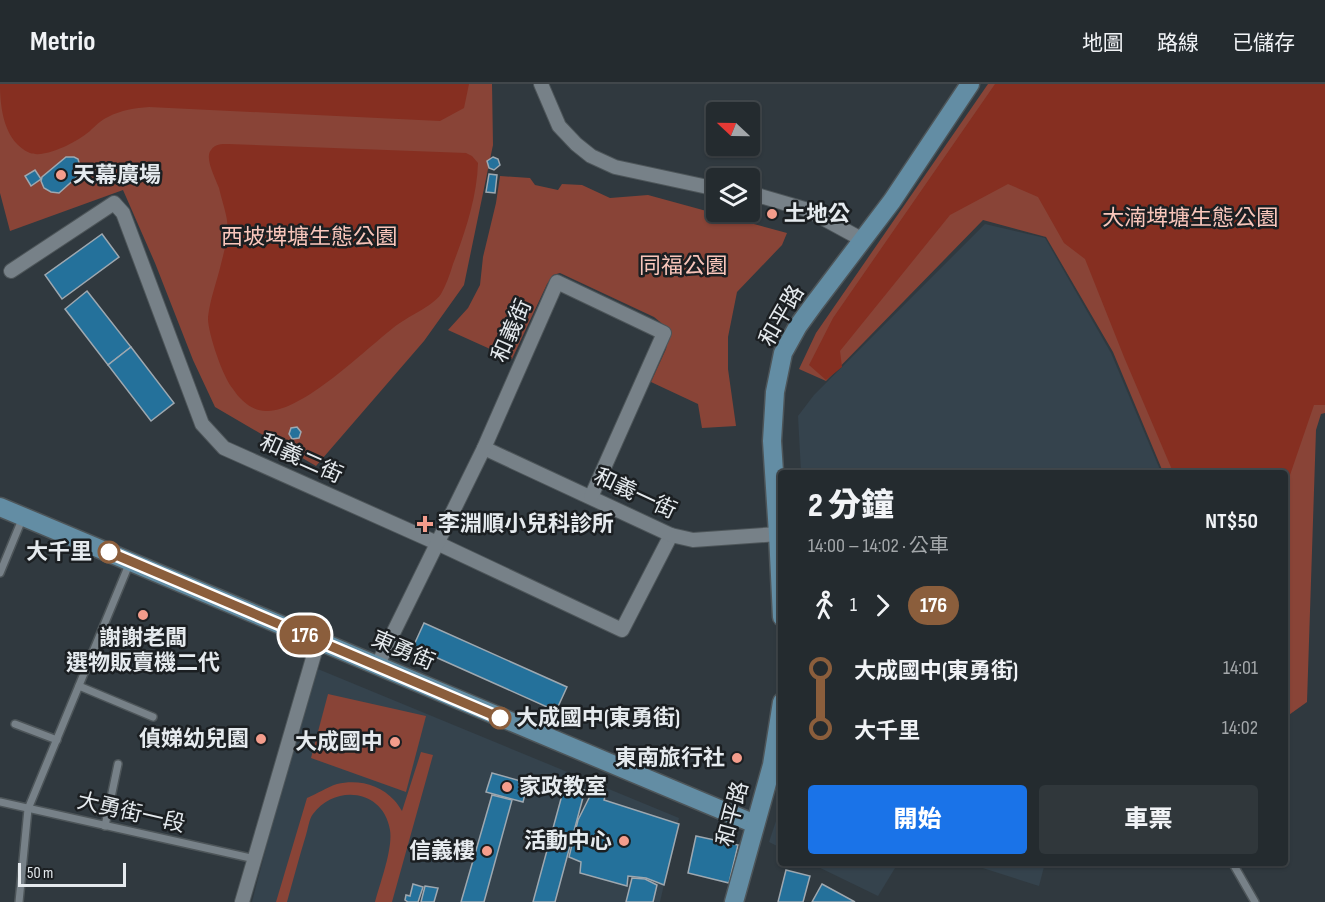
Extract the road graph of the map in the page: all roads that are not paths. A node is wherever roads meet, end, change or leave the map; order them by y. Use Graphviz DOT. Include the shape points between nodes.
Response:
graph roads {
  1 [pos="541,84"];
  2 [pos="970,84"];
  3 [pos="706,187"];
  4 [pos="760,196"];
  5 [pos="863,240"];
  6 [pos="11,271"];
  7 [pos="484,448"];
  8 [pos="591,497"];
  9 [pos="0,507"];
  10 [pos="23,517"];
  11 [pos="778,534"];
  12 [pos="670,535"];
  13 [pos="437,543"];
  14 [pos="130,561"];
  15 [pos="0,573"];
  16 [pos="318,641"];
  17 [pos="377,666"];
  18 [pos="79,686"];
  19 [pos="153,717"];
  20 [pos="15,724"];
  21 [pos="778,727"];
  22 [pos="57,740"];
  23 [pos="118,764"];
  24 [pos="0,802"];
  25 [pos="28,808"];
  26 [pos="755,825"];
  27 [pos="105,826"];
  28 [pos="255,859"];
  29 [pos="1234,866"];
  30 [pos="19,902"];
  31 [pos="242,902"];
  32 [pos="734,902"];
  33 [pos="1256,902"];
  1 -- 3 [label="street" via="559,126 591,156 615,167"];
  2 -- 5 [label="street, 和平路"];
  4 -- 5 [label="street" via="808,210"];
  5 -- 11 [label="street, 和平路" via="798,326 783,353 772,441"];
  6 -- 13 [label="street, 和義二街" via="114,203 123,213 202,424 224,448"];
  7 -- 8 [label="street, 和義一街"];
  7 -- 8 [label="street, 和義街" via="557,282 664,333"];
  7 -- 13 [label="street, 和義街"];
  8 -- 12 [label="street, 和義一街"];
  9 -- 10 [label="street, 東勇街"];
  10 -- 14 [label="street, 東勇街"];
  10 -- 15 [label="lane"];
  11 -- 12 [label="street, 和義一街" via="693,540"];
  12 -- 13 [label="street, 和義二街" via="622,630"];
  13 -- 17 [label="street, 和義街"];
  14 -- 16 [label="street, 東勇街"];
  14 -- 18 [label="lane"];
  16 -- 17 [label="street, 東勇街"];
  16 -- 28 [label="street"];
  17 -- 26 [label="street, 東勇街"];
  18 -- 19 [label="lane"];
  18 -- 22 [label="lane"];
  20 -- 22 [label="lane"];
  21 -- 26 [label="street, 和平路"];
  22 -- 25 [label="lane"];
  23 -- 27 [label="lane"];
  24 -- 25 [label="lane, 大勇街一段"];
  25 -- 27 [label="lane, 大勇街一段"];
  25 -- 30 [label="lane"];
  26 -- 32 [label="street, 和平路"];
  27 -- 28 [label="lane, 大勇街一段"];
  28 -- 31 [label="street"];
  29 -- 33 [label="lane"];
}
